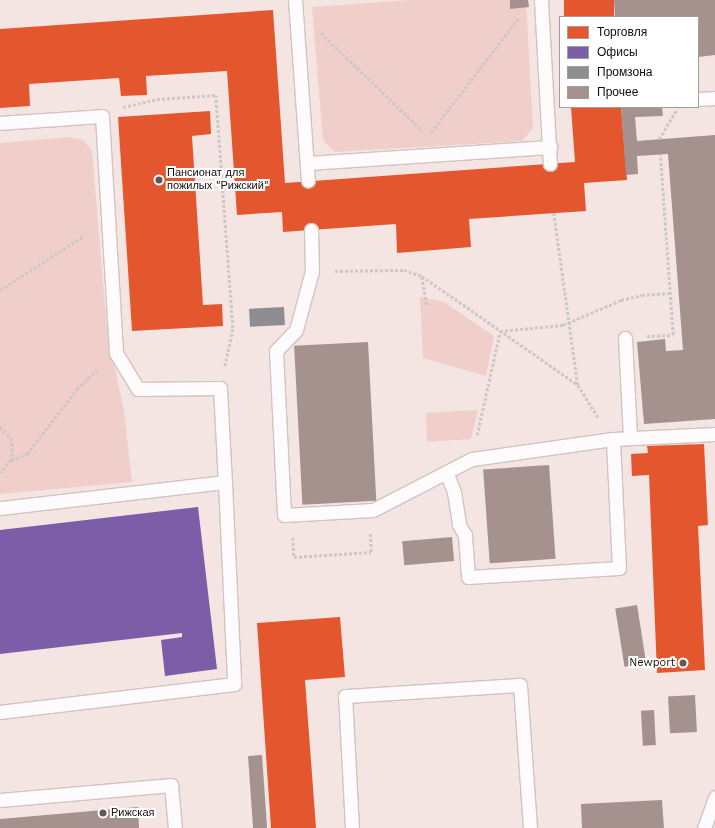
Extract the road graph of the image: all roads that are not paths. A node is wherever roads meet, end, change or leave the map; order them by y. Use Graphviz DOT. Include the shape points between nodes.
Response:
graph roads {
  1 [pos="541,0"];
  2 [pos="296,6"];
  3 [pos="715,98"];
  4 [pos="699,99"];
  5 [pos="0,123"];
  6 [pos="550,147"];
  7 [pos="307,163"];
  8 [pos="550,164"];
  9 [pos="308,181"];
  10 [pos="311,230"];
  11 [pos="624,338"];
  12 [pos="715,434"];
  13 [pos="630,438"];
  14 [pos="613,440"];
  15 [pos="446,472"];
  16 [pos="225,482"];
  17 [pos="0,508"];
  18 [pos="0,712"];
  19 [pos="715,796"];
  20 [pos="0,800"];
  21 [pos="175,828"];
  22 [pos="352,828"];
  23 [pos="530,828"];
  24 [pos="704,828"];
  1 -- 6 [label="lane"];
  2 -- 7 [label="lane"];
  3 -- 4 [label="lane"];
  5 -- 16 [label="lane" via="102,116 116,353 138,389 220,388"];
  6 -- 7 [label="lane"];
  6 -- 8 [label="lane"];
  7 -- 9 [label="lane"];
  10 -- 15 [label="lane" via="312,271 296,330 276,351 284,515 369,510"];
  11 -- 13 [label="lane"];
  12 -- 13 [label="lane"];
  13 -- 14 [label="lane"];
  14 -- 15 [label="lane" via="472,459"];
  14 -- 15 [label="lane" via="620,568 468,577 465,535 459,525 454,492"];
  16 -- 17 [label="lane"];
  16 -- 18 [label="lane" via="234,684"];
  19 -- 24 [label="lane"];
  20 -- 21 [label="lane" via="171,785"];
  22 -- 23 [label="lane" via="345,696 520,685"];
}
